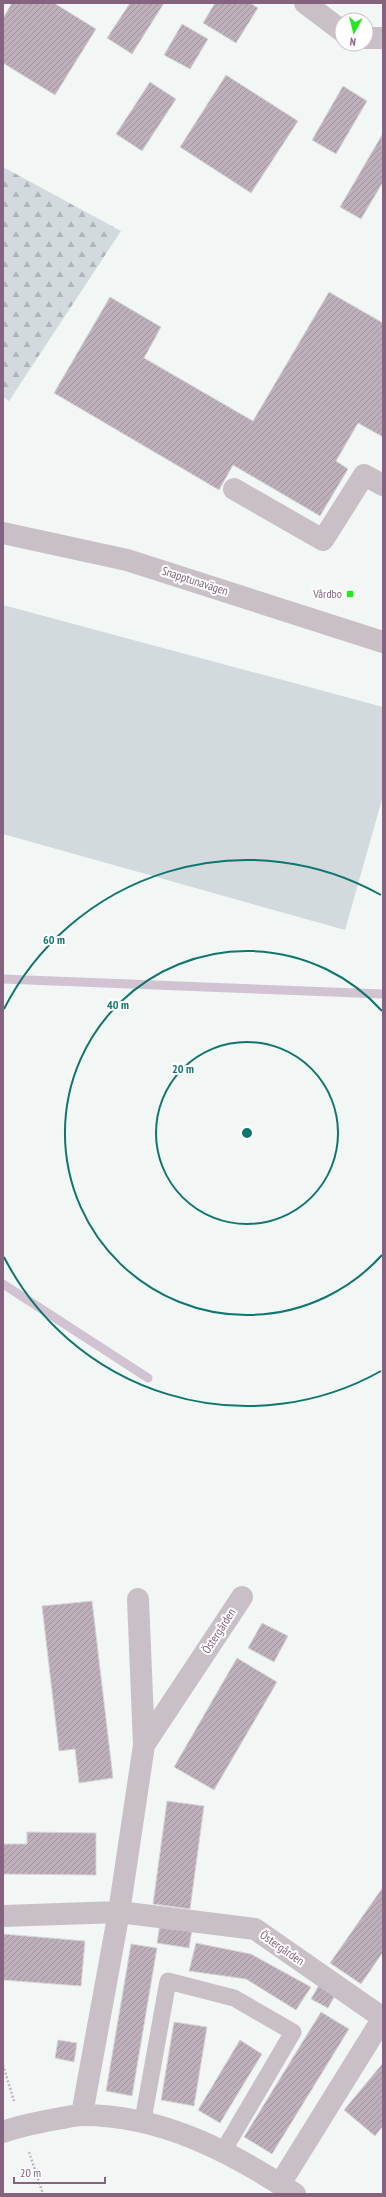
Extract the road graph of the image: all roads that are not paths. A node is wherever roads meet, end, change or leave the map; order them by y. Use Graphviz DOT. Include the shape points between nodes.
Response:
graph roads {
  1 [pos="305,3"];
  2 [pos="334,25"];
  3 [pos="383,485"];
  4 [pos="234,489"];
  5 [pos="3,532"];
  6 [pos="383,642"];
  7 [pos="242,1597"];
  8 [pos="138,1599"];
  9 [pos="144,1745"];
  10 [pos="119,1912"];
  11 [pos="3,1916"];
  12 [pos="383,2018"];
  13 [pos="82,2114"];
  14 [pos="143,2120"];
  15 [pos="12,2128"];
  16 [pos="222,2153"];
  17 [pos="287,2189"];
  1 -- 2 [label="street"];
  3 -- 4 [label="street" via="364,475 323,540"];
  5 -- 6 [label="street, Snapptunavägen" via="127,560"];
  7 -- 9 [label="street, Östergården"];
  8 -- 9 [label="street, Östergården"];
  9 -- 10 [label="street, Östergården"];
  10 -- 11 [label="street, Östergården"];
  10 -- 12 [label="street, Östergården" via="255,1929"];
  10 -- 13 [label="street, Östergården"];
  12 -- 17 [label="street, Östergården"];
  13 -- 14 [label="street, Östergården"];
  13 -- 15 [label="street, Östergården"];
  14 -- 16 [label="street, Östergården" via="185,2134"];
  14 -- 16 [label="lane" via="168,1981 234,1998 293,2032"];
  16 -- 17 [label="street, Östergården"];
}
